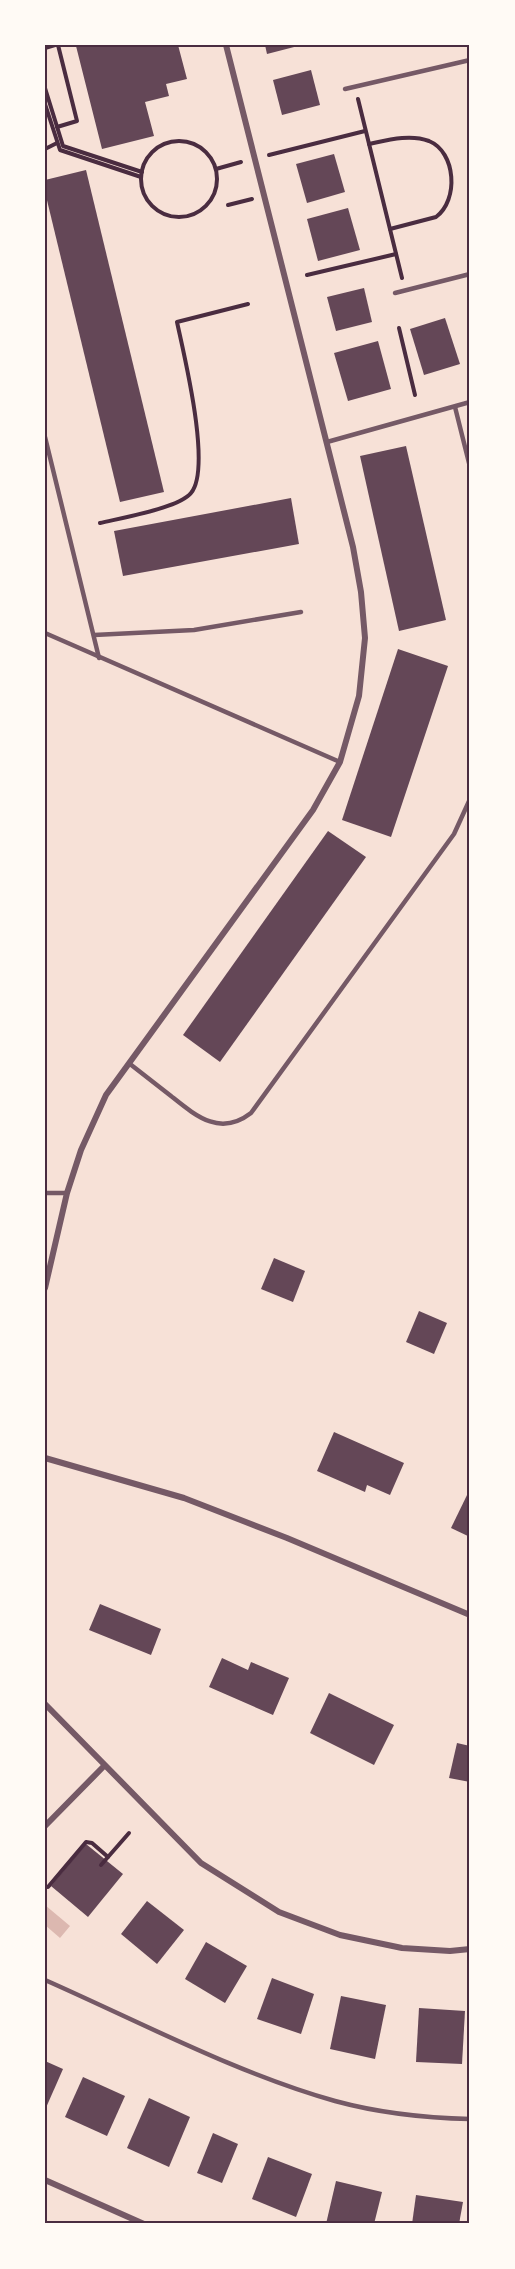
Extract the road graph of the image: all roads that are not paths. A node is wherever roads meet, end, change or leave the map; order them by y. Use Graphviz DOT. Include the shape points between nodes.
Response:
graph roads {
  1 [pos="226,45"];
  2 [pos="470,60"];
  3 [pos="345,89"];
  4 [pos="470,274"];
  5 [pos="395,292"];
  6 [pos="470,402"];
  7 [pos="455,407"];
  8 [pos="45,437"];
  9 [pos="327,442"];
  10 [pos="47,453"];
  11 [pos="470,467"];
  12 [pos="301,612"];
  13 [pos="45,633"];
  14 [pos="94,635"];
  15 [pos="99,658"];
  16 [pos="340,762"];
  17 [pos="470,799"];
  18 [pos="130,1064"];
  19 [pos="45,1193"];
  20 [pos="67,1193"];
  21 [pos="45,1288"];
  22 [pos="45,1458"];
  23 [pos="470,1615"];
  24 [pos="45,1704"];
  25 [pos="104,1766"];
  26 [pos="45,1826"];
  27 [pos="470,1949"];
  28 [pos="45,1980"];
  29 [pos="470,2119"];
  30 [pos="45,2180"];
  31 [pos="144,2224"];
  1 -- 9 [label="street"];
  2 -- 3 [label="lane"];
  4 -- 5 [label="lane"];
  6 -- 7 [label="lane"];
  7 -- 9 [label="lane"];
  7 -- 11 [label="lane"];
  8 -- 10 [label="lane"];
  9 -- 16 [label="street" via="353,547 365,638 359,696"];
  10 -- 14 [label="lane"];
  12 -- 14 [label="lane" via="194,630"];
  13 -- 15 [label="lane"];
  14 -- 15 [label="lane"];
  15 -- 16 [label="lane"];
  16 -- 18 [label="street" via="313,810"];
  17 -- 18 [label="lane" via="441,853 241,1121 227,1124 198,1117"];
  18 -- 20 [label="street" via="106,1095 93,1121"];
  19 -- 20 [label="lane"];
  20 -- 21 [label="street"];
  22 -- 23 [label="street" via="184,1498"];
  24 -- 25 [label="street"];
  25 -- 26 [label="street"];
  25 -- 27 [label="street" via="201,1863 279,1912 340,1935 402,1948"];
  28 -- 29 [label="lane" via="217,2057 334,2101 415,2116"];
  30 -- 31 [label="street"];
}
